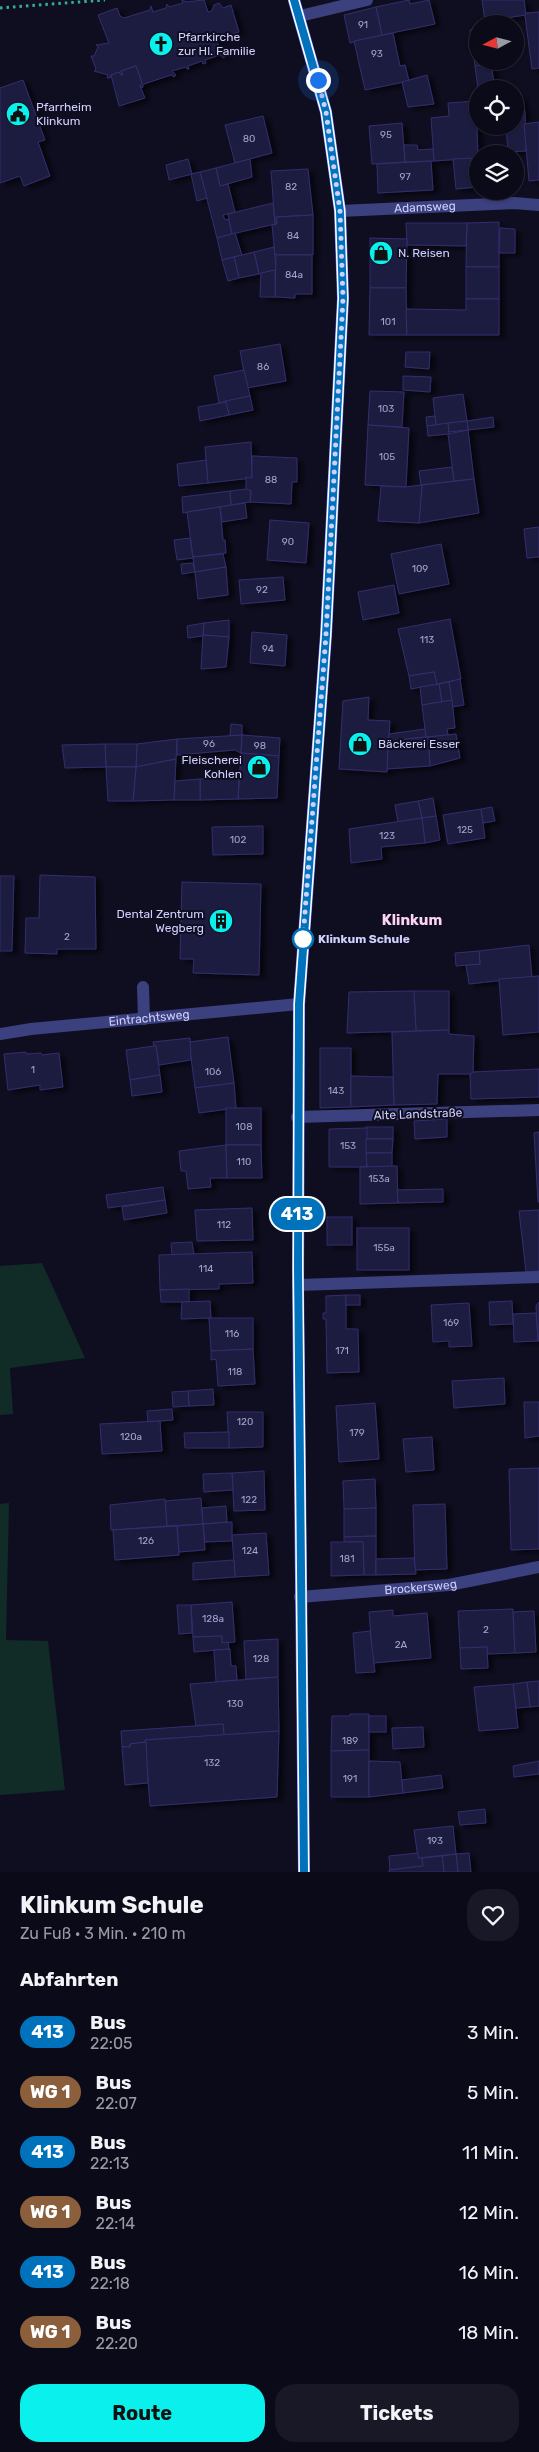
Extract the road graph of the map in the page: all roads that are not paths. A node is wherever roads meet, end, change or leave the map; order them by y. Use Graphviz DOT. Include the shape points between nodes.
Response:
graph roads {
  1 [pos="294,0"];
  2 [pos="367,0"];
  3 [pos="300,16"];
  4 [pos="539,205"];
  5 [pos="340,211"];
  6 [pos="143,987"];
  7 [pos="299,1004"];
  8 [pos="144,1019"];
  9 [pos="0,1034"];
  10 [pos="539,1110"];
  11 [pos="297,1117"];
  12 [pos="539,1277"];
  13 [pos="298,1286"];
  14 [pos="539,1566"];
  15 [pos="300,1597"];
  16 [pos="304,1872"];
  1 -- 3 [label="main road"];
  2 -- 3 [label="street"];
  3 -- 5 [label="main road" via="326,112"];
  4 -- 5 [label="street, Adamsweg" via="514,203"];
  5 -- 7 [label="main road" via="343,298 339,418"];
  6 -- 8 [label="street"];
  7 -- 8 [label="street, Eintrachtsweg"];
  7 -- 11 [label="main road"];
  8 -- 9 [label="street, Eintrachtsweg"];
  10 -- 11 [label="street, Alte Landstraße"];
  11 -- 13 [label="main road"];
  12 -- 13 [label="street"];
  13 -- 15 [label="main road"];
  14 -- 15 [label="street, Brockersweg" via="449,1585"];
  15 -- 16 [label="main road"];
}
